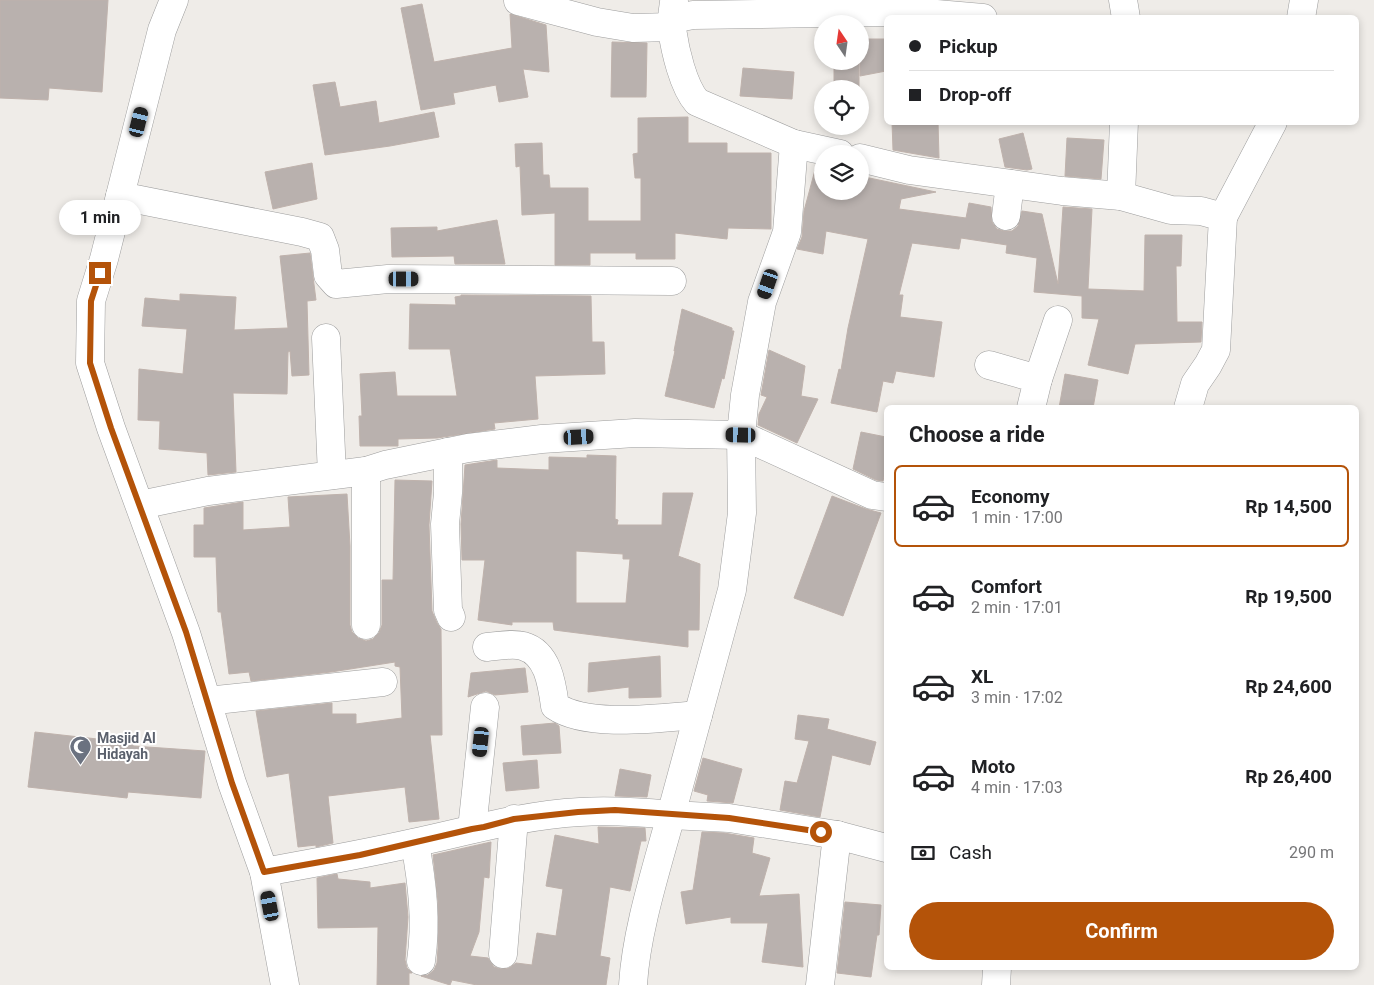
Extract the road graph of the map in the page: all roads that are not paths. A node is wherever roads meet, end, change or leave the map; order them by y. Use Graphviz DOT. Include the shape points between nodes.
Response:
graph roads {
  1 [pos="174,0"];
  2 [pos="517,0"];
  3 [pos="990,0"];
  4 [pos="1123,0"];
  5 [pos="1304,0"];
  6 [pos="673,15"];
  7 [pos="948,15"];
  8 [pos="988,15"];
  9 [pos="1126,15"];
  10 [pos="1302,15"];
  11 [pos="1124,125"];
  12 [pos="1271,125"];
  13 [pos="794,144"];
  14 [pos="814,148"];
  15 [pos="869,160"];
  16 [pos="1010,184"];
  17 [pos="120,196"];
  18 [pos="1121,196"];
  19 [pos="1006,216"];
  20 [pos="1223,217"];
  21 [pos="672,281"];
  22 [pos="1058,320"];
  23 [pos="326,338"];
  24 [pos="989,364"];
  25 [pos="1038,379"];
  26 [pos="1032,405"];
  27 [pos="1189,405"];
  28 [pos="741,435"];
  29 [pos="448,452"];
  30 [pos="366,471"];
  31 [pos="332,476"];
  32 [pos="884,497"];
  33 [pos="140,505"];
  34 [pos="451,617"];
  35 [pos="366,625"];
  36 [pos="487,646"];
  37 [pos="383,682"];
  38 [pos="207,701"];
  39 [pos="485,707"];
  40 [pos="698,715"];
  41 [pos="671,815"];
  42 [pos="514,819"];
  43 [pos="472,829"];
  44 [pos="837,835"];
  45 [pos="415,843"];
  46 [pos="884,847"];
  47 [pos="264,872"];
  48 [pos="503,954"];
  49 [pos="421,961"];
  50 [pos="998,970"];
  51 [pos="285,985"];
  52 [pos="633,985"];
  53 [pos="820,985"];
  54 [pos="996,985"];
  1 -- 17 [label="street" via="162,30"];
  2 -- 6 [label="street" via="597,22 633,28"];
  3 -- 8 [label="street"];
  4 -- 9 [label="street"];
  5 -- 10 [label="street"];
  6 -- 7 [label="street" via="885,12"];
  6 -- 13 [label="street" via="683,77 697,102"];
  11 -- 18 [label="street"];
  12 -- 20 [label="street"];
  13 -- 14 [label="street"];
  13 -- 28 [label="street" via="786,232 762,302"];
  15 -- 16 [label="street" via="909,170"];
  16 -- 18 [label="street"];
  16 -- 19 [label="street"];
  17 -- 21 [label="street" via="320,237 328,275 336,284 388,279"];
  17 -- 33 [label="street" via="91,301 90,363"];
  18 -- 20 [label="street" via="1171,210 1201,211"];
  20 -- 27 [label="street" via="1216,350 1195,384"];
  22 -- 25 [label="street"];
  23 -- 31 [label="street"];
  24 -- 25 [label="street"];
  25 -- 26 [label="street"];
  28 -- 29 [label="street" via="625,434 542,439"];
  28 -- 32 [label="street" via="872,495"];
  28 -- 40 [label="street" via="742,512 732,590"];
  29 -- 30 [label="street"];
  29 -- 34 [label="street" via="445,524 448,610"];
  30 -- 31 [label="street"];
  30 -- 35 [label="street"];
  31 -- 33 [label="street" via="208,491"];
  33 -- 38 [label="street"];
  36 -- 40 [label="street" via="521,645 529,648 547,670 555,706 576,716 640,720"];
  37 -- 38 [label="street"];
  38 -- 47 [label="street"];
  39 -- 43 [label="street"];
  40 -- 41 [label="street"];
  41 -- 42 [label="street" via="615,810"];
  41 -- 44 [label="street" via="729,818"];
  41 -- 52 [label="street" via="645,913"];
  42 -- 43 [label="street"];
  42 -- 48 [label="street"];
  43 -- 45 [label="street"];
  44 -- 46 [label="street"];
  44 -- 53 [label="street"];
  45 -- 47 [label="street"];
  45 -- 49 [label="street" via="423,889"];
  47 -- 51 [label="street"];
  50 -- 54 [label="street"];
}
